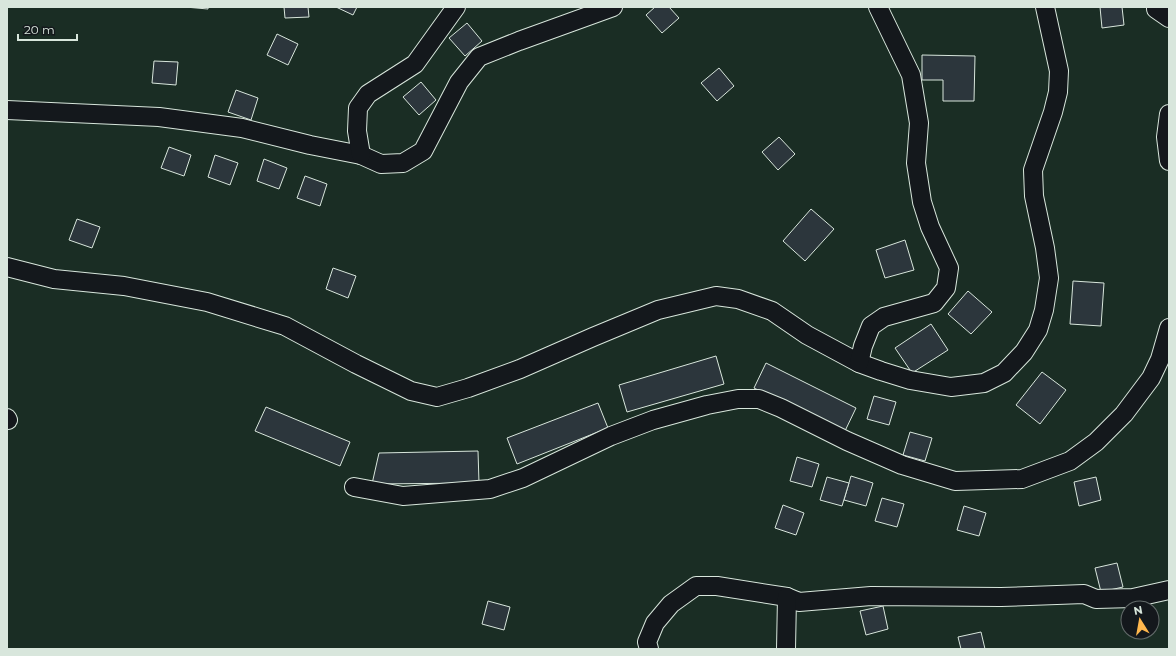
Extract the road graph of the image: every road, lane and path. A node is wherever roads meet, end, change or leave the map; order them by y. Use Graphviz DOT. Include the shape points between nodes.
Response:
graph roads {
  1 [pos="456,7"];
  2 [pos="612,7"];
  3 [pos="878,7"];
  4 [pos="1045,7"];
  5 [pos="1156,7"];
  6 [pos="1169,18"];
  7 [pos="7,110"];
  8 [pos="1169,114"];
  9 [pos="361,155"];
  10 [pos="1169,161"];
  11 [pos="7,267"];
  12 [pos="1169,328"];
  13 [pos="859,363"];
  14 [pos="354,487"];
  15 [pos="1169,590"];
  16 [pos="786,597"];
  17 [pos="649,649"];
  18 [pos="786,649"];
  1 -- 9 [label="street" via="415,64 368,94 358,108 357,131"];
  2 -- 9 [label="street" via="480,57 459,82 423,151 403,163 381,164"];
  3 -- 13 [label="street" via="911,75 920,123 916,163 922,202 930,227 949,268 946,288 934,303 884,317 871,326"];
  4 -- 13 [label="street" via="1059,71 1058,92 1053,112 1033,170 1034,196 1049,278 1038,330 1024,352 1004,373 984,383 951,387 910,380"];
  5 -- 6 [label="street"];
  7 -- 9 [label="street" via="160,117 242,128"];
  8 -- 10 [label="street" via="1166,138"];
  11 -- 13 [label="street" via="54,279 124,286 207,302 285,326 411,391 437,397 520,369 658,310 716,296 738,299 772,311 806,335"];
  12 -- 14 [label="street" via="1160,359 1150,378 1124,414 1096,442 1070,461 1022,479 955,481 902,464 847,441 759,399 738,399 653,420 610,436 523,478 490,489 403,496"];
  15 -- 16 [label="street" via="1133,598 1096,599 1084,594 1001,597 871,596 799,602"];
  16 -- 17 [label="street" via="717,586 696,586 671,604 655,623 647,642"];
  16 -- 18 [label="street"];
}
